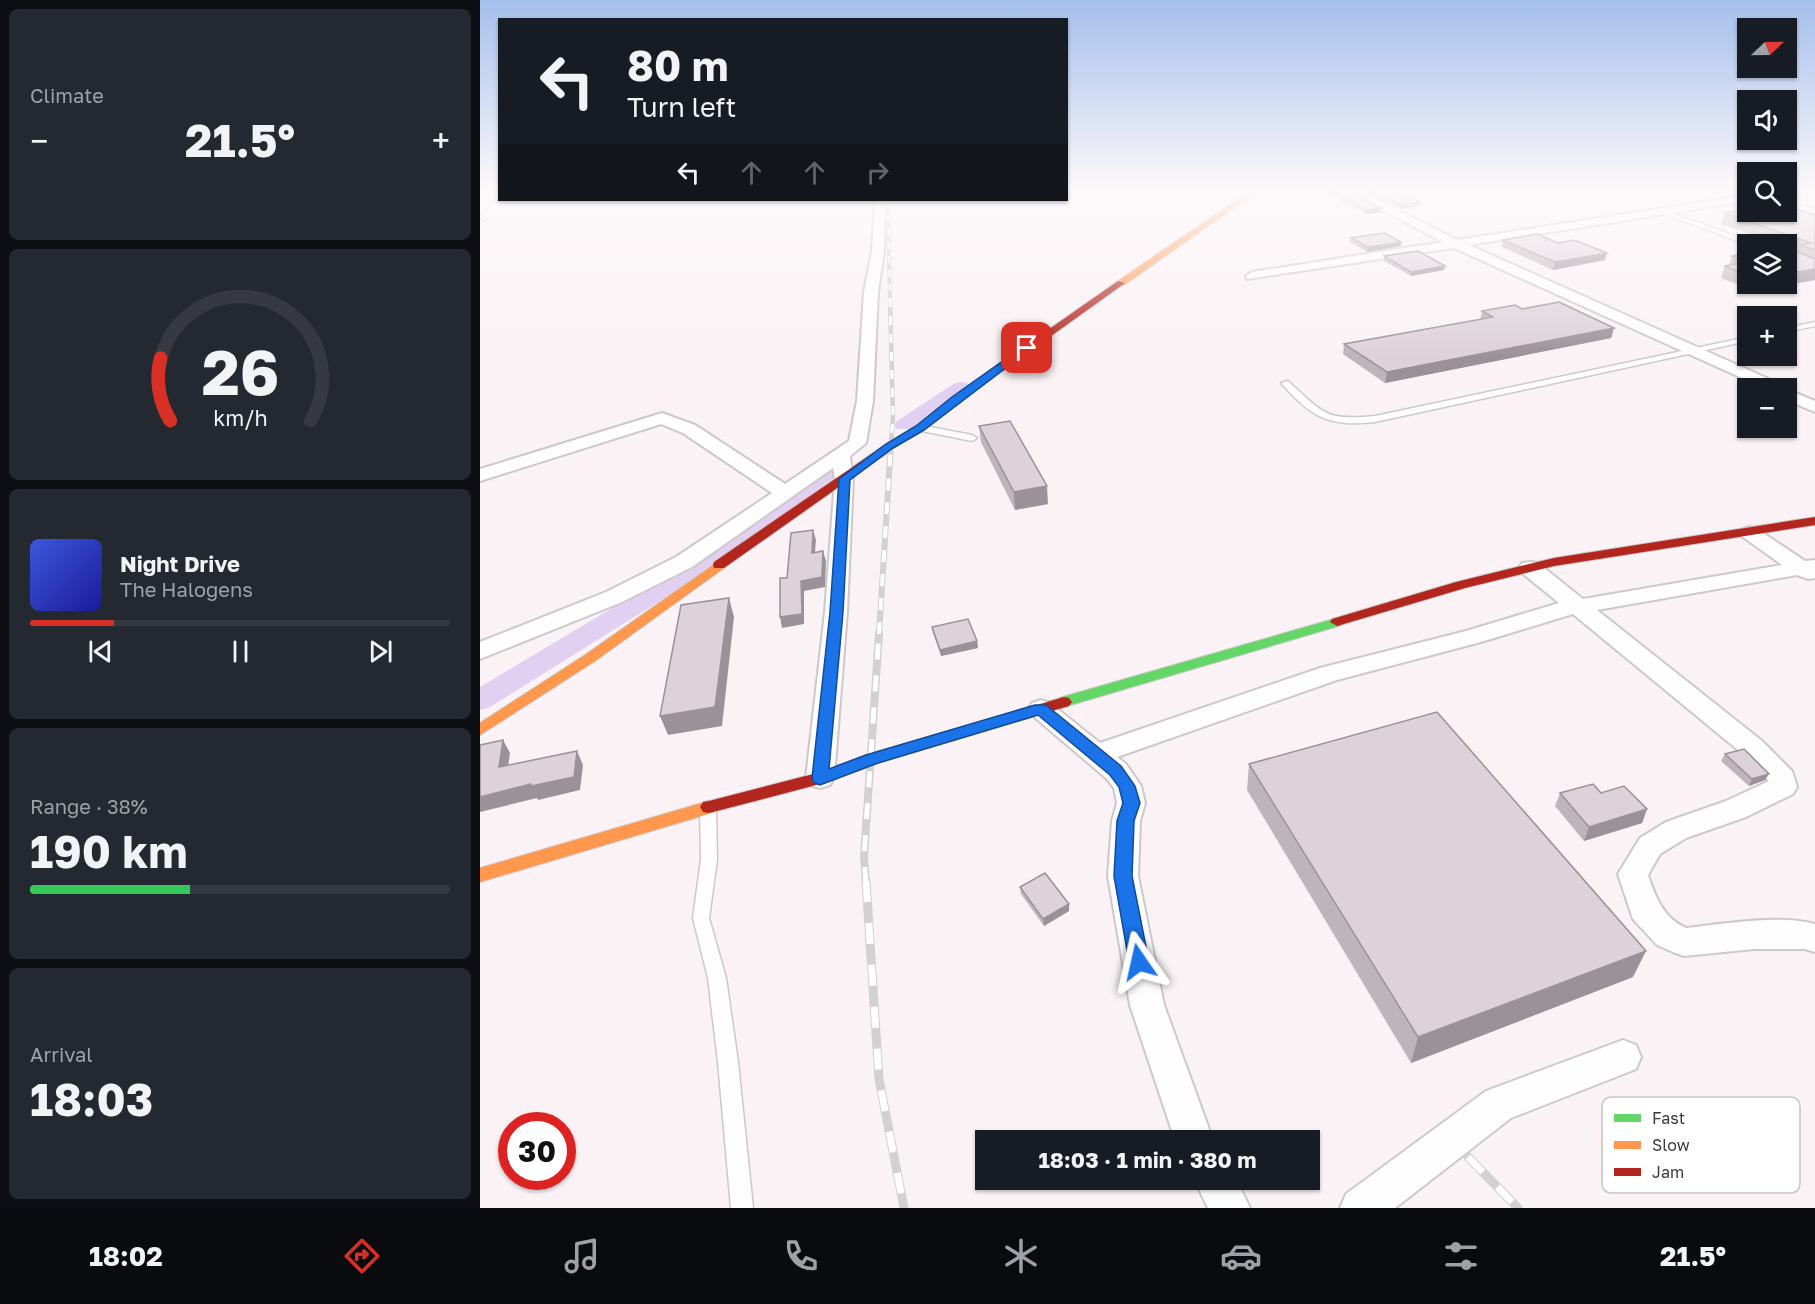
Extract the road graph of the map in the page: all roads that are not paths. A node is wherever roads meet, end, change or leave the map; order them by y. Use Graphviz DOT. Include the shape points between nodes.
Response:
graph roads {
  1 [pos="878,244"];
  2 [pos="1177,244"];
  3 [pos="1454,244"];
  4 [pos="1456,244"];
  5 [pos="1252,276"];
  6 [pos="1815,324"];
  7 [pos="1797,328"];
  8 [pos="1737,341"];
  9 [pos="1694,351"];
  10 [pos="1754,378"];
  11 [pos="1285,383"];
  12 [pos="1797,398"];
  13 [pos="1815,407"];
  14 [pos="920,428"];
  15 [pos="972,438"];
  16 [pos="841,454"];
  17 [pos="480,475"];
  18 [pos="844,479"];
  19 [pos="785,493"];
  20 [pos="1815,520"];
  21 [pos="1750,533"];
  22 [pos="1530,568"];
  23 [pos="1810,571"];
  24 [pos="1578,607"];
  25 [pos="480,651"];
  26 [pos="1041,709"];
  27 [pos="480,730"];
  28 [pos="1094,755"];
  29 [pos="820,778"];
  30 [pos="708,807"];
  31 [pos="480,875"];
  32 [pos="1815,938"];
  33 [pos="1623,1057"];
  34 [pos="1191,1130"];
  35 [pos="1221,1190"];
  36 [pos="742,1208"];
  37 [pos="1230,1208"];
  38 [pos="1360,1208"];
  1 -- 16 [label="street" via="871,292 865,401 857,443"];
  2 -- 14 [label="street" via="985,377"];
  3 -- 5 [label="street"];
  4 -- 9 [label="street"];
  6 -- 7 [label="lane"];
  8 -- 9 [label="lane"];
  9 -- 10 [label="street"];
  9 -- 11 [label="lane" via="1350,422 1324,418"];
  12 -- 13 [label="street"];
  14 -- 15 [label="lane"];
  14 -- 18 [label="street"];
  16 -- 18 [label="street"];
  16 -- 19 [label="street"];
  17 -- 19 [label="street" via="662,418 689,429"];
  18 -- 27 [label="street" via="590,658"];
  18 -- 29 [label="street"];
  19 -- 25 [label="street" via="659,576"];
  20 -- 21 [label="street"];
  21 -- 22 [label="street" via="1584,556"];
  21 -- 23 [label="street"];
  22 -- 24 [label="street"];
  22 -- 26 [label="street"];
  23 -- 24 [label="street"];
  24 -- 28 [label="street" via="1329,674"];
  24 -- 32 [label="street" via="1753,748 1782,778 1783,788 1676,830 1650,846 1632,874 1644,910 1668,935 1684,942 1754,935"];
  26 -- 28 [label="street"];
  26 -- 29 [label="street"];
  28 -- 34 [label="street" via="1116,771 1127,786 1131,803 1125,821 1123,876 1147,1005"];
  29 -- 30 [label="street"];
  30 -- 31 [label="street"];
  30 -- 36 [label="lane" via="709,860 701,918 717,978"];
  33 -- 38 [label="street" via="1499,1104"];
  35 -- 37 [label="street"];
}
